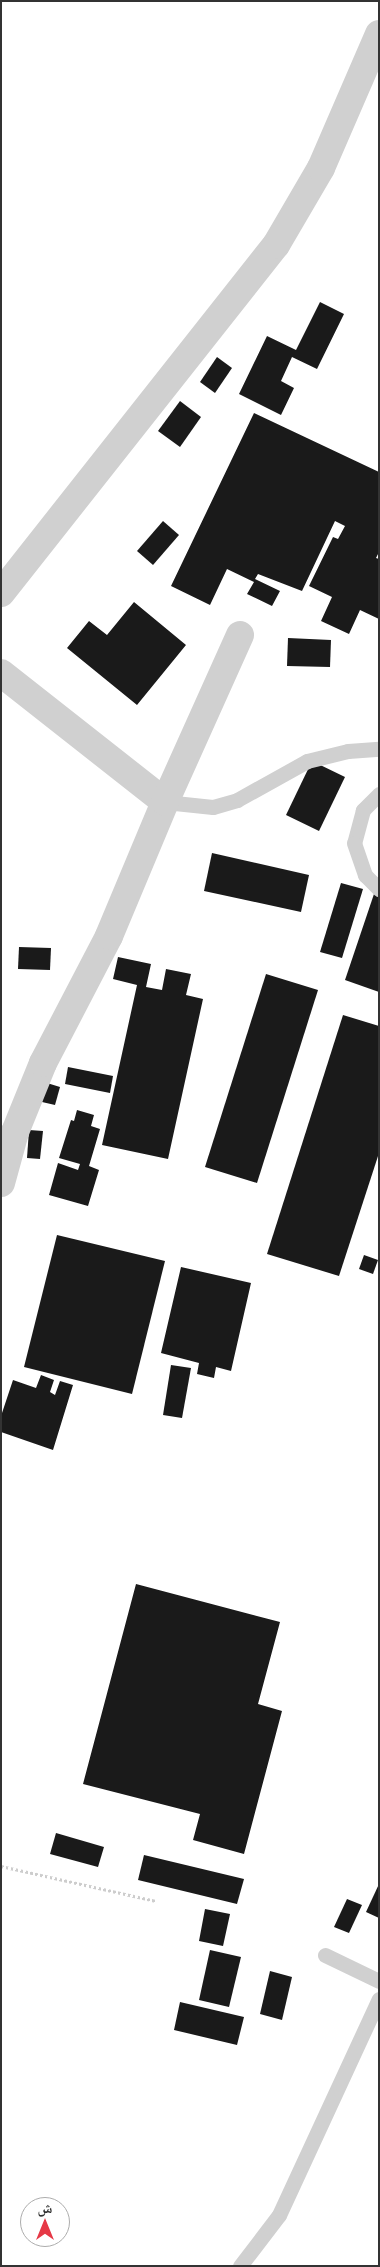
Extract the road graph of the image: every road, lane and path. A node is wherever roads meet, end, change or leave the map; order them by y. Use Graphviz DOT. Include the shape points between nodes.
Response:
graph roads {
  1 [pos="379,34"];
  2 [pos="1,593"];
  3 [pos="240,636"];
  4 [pos="1,673"];
  5 [pos="379,749"];
  6 [pos="379,794"];
  7 [pos="165,802"];
  8 [pos="379,889"];
  9 [pos="1,1183"];
  10 [pos="1,1866"];
  11 [pos="156,1901"];
  12 [pos="325,1955"];
  13 [pos="379,1981"];
  14 [pos="379,1999"];
  15 [pos="240,2266"];
  1 -- 2 [label="street" via="321,168 276,245"];
  3 -- 7 [label="street"];
  4 -- 7 [label="street"];
  5 -- 7 [label="lane" via="348,751 306,761 237,800 213,806"];
  6 -- 8 [label="lane" via="363,810 354,843 365,875"];
  7 -- 9 [label="street" via="109,936 43,1063 15,1132"];
  10 -- 11 [label="path"];
  12 -- 13 [label="lane"];
  14 -- 15 [label="lane" via="279,2215"];
}
